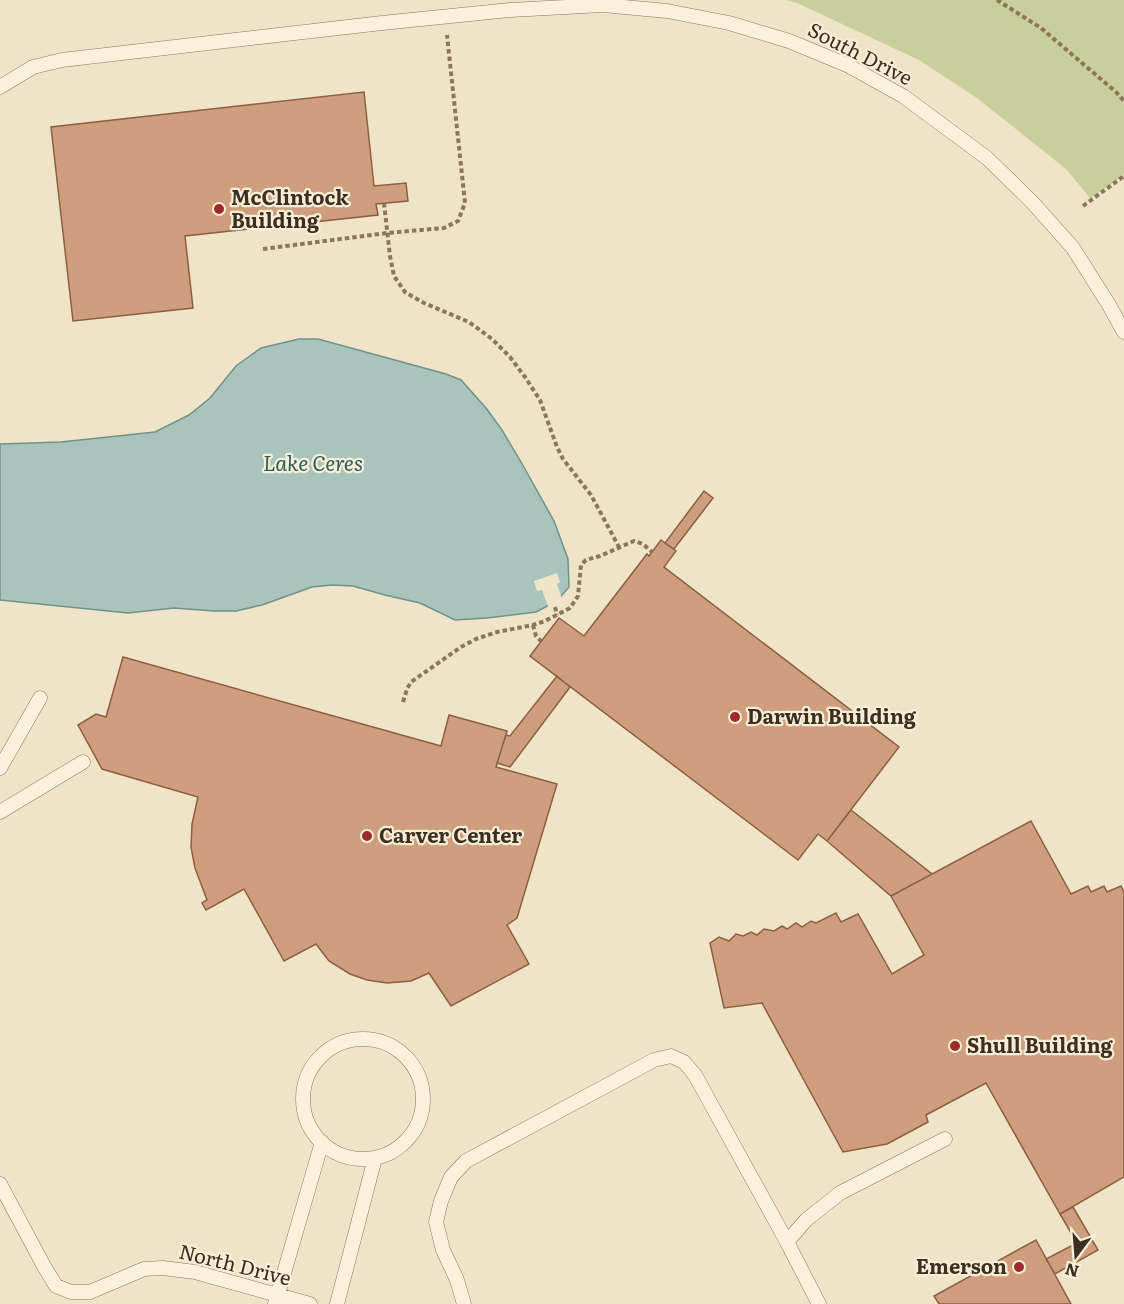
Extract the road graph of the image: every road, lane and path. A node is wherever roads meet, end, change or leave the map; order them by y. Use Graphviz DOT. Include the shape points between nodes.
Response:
graph roads {
  1 [pos="997,0"];
  2 [pos="489,6"];
  3 [pos="445,16"];
  4 [pos="0,87"];
  5 [pos="1124,101"];
  6 [pos="1124,176"];
  7 [pos="384,203"];
  8 [pos="1083,206"];
  9 [pos="387,233"];
  10 [pos="263,249"];
  11 [pos="1124,332"];
  12 [pos="620,547"];
  13 [pos="652,552"];
  14 [pos="555,607"];
  15 [pos="557,615"];
  16 [pos="533,625"];
  17 [pos="541,641"];
  18 [pos="40,698"];
  19 [pos="403,702"];
  20 [pos="83,762"];
  21 [pos="0,768"];
  22 [pos="0,812"];
  23 [pos="945,1139"];
  24 [pos="322,1142"];
  25 [pos="375,1158"];
  26 [pos="0,1184"];
  27 [pos="787,1242"];
  28 [pos="276,1299"];
  29 [pos="310,1304"];
  30 [pos="337,1304"];
  31 [pos="464,1304"];
  32 [pos="819,1304"];
  1 -- 5 [label="path" via="1041,28"];
  2 -- 3 [label="lane, South Drive"];
  2 -- 11 [label="lane, South Drive" via="603,5 667,11 779,38 847,65 903,96 987,158 1033,202 1073,248"];
  3 -- 4 [label="lane, South Drive" via="62,60 33,68"];
  3 -- 9 [label="path" via="465,203 458,220 444,228"];
  6 -- 8 [label="path"];
  7 -- 9 [label="path"];
  9 -- 10 [label="path"];
  9 -- 12 [label="path" via="394,276 405,292 469,322 492,339 525,377 540,400 556,447 591,495"];
  12 -- 13 [label="path" via="634,541"];
  12 -- 15 [label="path" via="581,565 578,596 570,608"];
  14 -- 15 [label="path"];
  15 -- 16 [label="path"];
  16 -- 17 [label="path"];
  16 -- 19 [label="path" via="497,632 461,647 411,682"];
  18 -- 21 [label="lane"];
  20 -- 22 [label="lane"];
  23 -- 27 [label="lane" via="840,1193 806,1220"];
  24 -- 25 [label="lane" via="346,1156"];
  24 -- 25 [label="lane" via="304,1113 303,1088 307,1076 321,1055 331,1048 352,1039 375,1040 405,1055 418,1074 424,1096 420,1118 409,1138"];
  24 -- 28 [label="lane"];
  25 -- 30 [label="lane"];
  26 -- 28 [label="lane, North Drive" via="56,1286 70,1292 90,1293 144,1269 163,1268 195,1272"];
  27 -- 31 [label="lane" via="695,1075 684,1062 670,1056 654,1060 466,1161 451,1177 436,1222"];
  27 -- 32 [label="lane"];
  28 -- 29 [label="lane, North Drive"];
}
